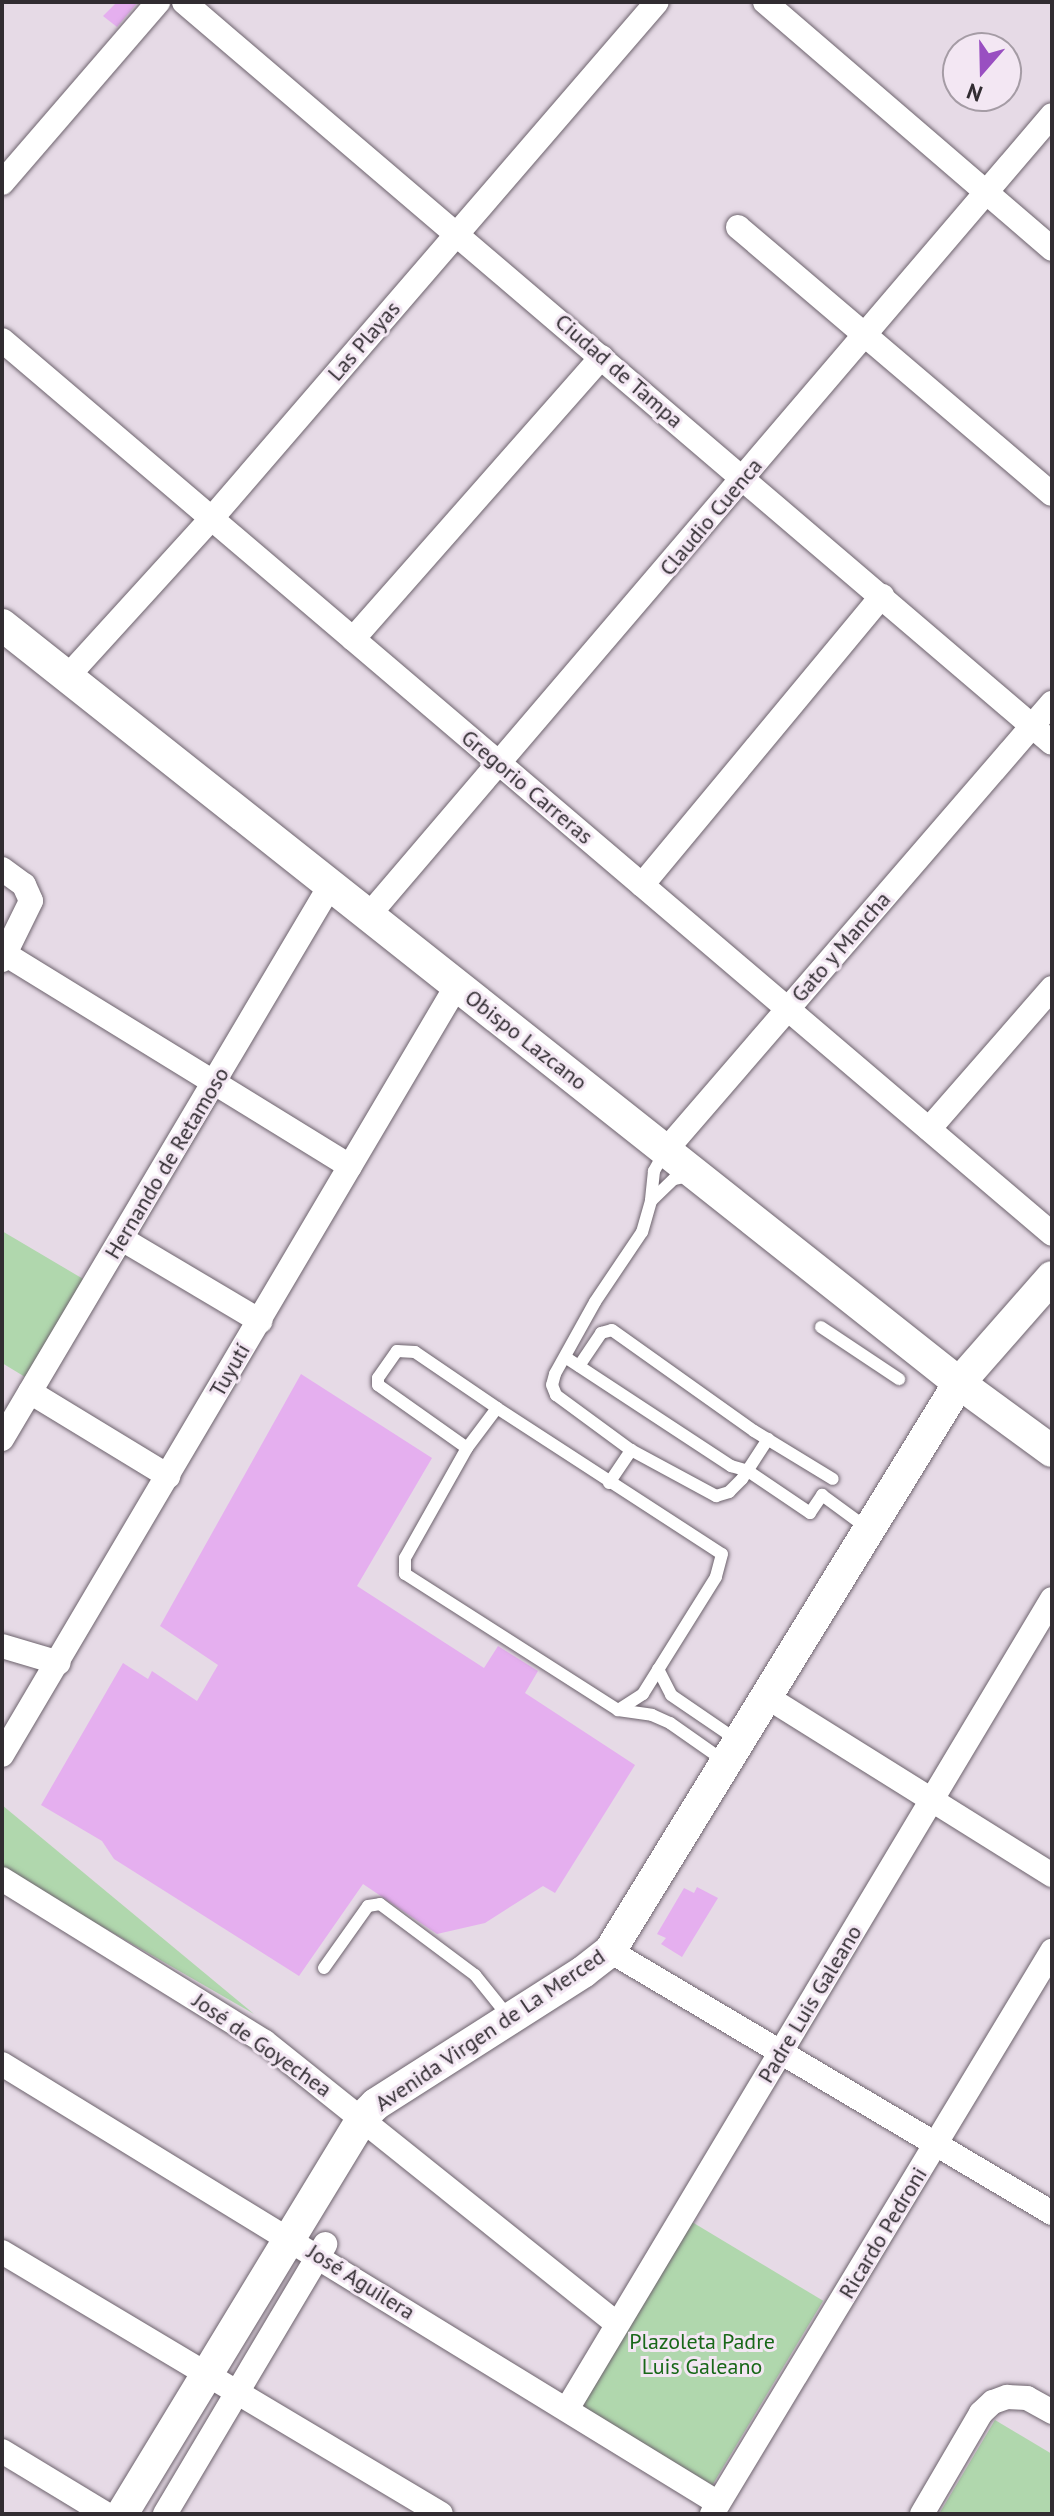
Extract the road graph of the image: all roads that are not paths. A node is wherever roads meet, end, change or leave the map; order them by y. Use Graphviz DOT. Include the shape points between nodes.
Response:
graph roads {
  1 [pos="158,2"];
  2 [pos="184,2"];
  3 [pos="657,2"];
  4 [pos="765,2"];
  5 [pos="1052,115"];
  6 [pos="2,183"];
  7 [pos="986,193"];
  8 [pos="738,227"];
  9 [pos="457,233"];
  10 [pos="1052,249"];
  11 [pos="865,335"];
  12 [pos="2,340"];
  13 [pos="602,357"];
  14 [pos="743,478"];
  15 [pos="1052,494"];
  16 [pos="212,518"];
  17 [pos="882,596"];
  18 [pos="2,625"];
  19 [pos="353,639"];
  20 [pos="68,676"];
  21 [pos="1052,703"];
  22 [pos="1032,726"];
  23 [pos="1052,743"];
  24 [pos="501,765"];
  25 [pos="2,869"];
  26 [pos="642,885"];
  27 [pos="330,886"];
  28 [pos="368,916"];
  29 [pos="4,957"];
  30 [pos="457,985"];
  31 [pos="1052,988"];
  32 [pos="786,1010"];
  33 [pos="215,1083"];
  34 [pos="929,1129"];
  35 [pos="666,1150"];
  36 [pos="350,1166"];
  37 [pos="697,1175"];
  38 [pos="651,1201"];
  39 [pos="1052,1234"];
  40 [pos="122,1239"];
  41 [pos="1052,1277"];
  42 [pos="260,1321"];
  43 [pos="821,1327"];
  44 [pos="565,1357"];
  45 [pos="579,1366"];
  46 [pos="899,1379"];
  47 [pos="959,1383"];
  48 [pos="30,1392"];
  49 [pos="497,1408"];
  50 [pos="2,1439"];
  51 [pos="768,1439"];
  52 [pos="467,1448"];
  53 [pos="631,1450"];
  54 [pos="1052,1451"];
  55 [pos="748,1471"];
  56 [pos="168,1476"];
  57 [pos="833,1479"];
  58 [pos="609,1483"];
  59 [pos="869,1529"];
  60 [pos="1052,1599"];
  61 [pos="2,1646"];
  62 [pos="59,1663"];
  63 [pos="658,1669"];
  64 [pos="767,1697"];
  65 [pos="618,1710"];
  66 [pos="733,1753"];
  67 [pos="2,1755"];
  68 [pos="932,1800"];
  69 [pos="1052,1875"];
  70 [pos="2,1879"];
  71 [pos="610,1951"];
  72 [pos="1052,1951"];
  73 [pos="324,1968"];
  74 [pos="511,2019"];
  75 [pos="782,2052"];
  76 [pos="2,2064"];
  77 [pos="363,2117"];
  78 [pos="937,2144"];
  79 [pos="1052,2213"];
  80 [pos="290,2238"];
  81 [pos="321,2250"];
  82 [pos="2,2252"];
  83 [pos="617,2324"];
  84 [pos="208,2373"];
  85 [pos="238,2391"];
  86 [pos="567,2409"];
  87 [pos="1052,2412"];
  88 [pos="2,2451"];
  89 [pos="715,2508"];
  90 [pos="106,2514"];
  91 [pos="122,2514"];
  92 [pos="165,2514"];
  93 [pos="441,2514"];
  94 [pos="922,2514"];
  1 -- 6 [label="street"];
  2 -- 9 [label="street, Ciudad de Tampa"];
  3 -- 9 [label="street, Las Playas"];
  4 -- 7 [label="street"];
  5 -- 7 [label="street, Claudio Cuenca"];
  7 -- 10 [label="street"];
  7 -- 11 [label="street, Claudio Cuenca"];
  8 -- 11 [label="street"];
  9 -- 13 [label="street, Ciudad de Tampa"];
  9 -- 16 [label="street, Las Playas"];
  11 -- 14 [label="street, Claudio Cuenca"];
  11 -- 15 [label="street"];
  12 -- 16 [label="street, Gregorio Carreras"];
  13 -- 14 [label="street, Ciudad de Tampa"];
  13 -- 19 [label="street"];
  14 -- 17 [label="street, Ciudad de Tampa"];
  14 -- 24 [label="street, Claudio Cuenca"];
  16 -- 19 [label="street, Gregorio Carreras"];
  16 -- 20 [label="street, Las Playas"];
  17 -- 22 [label="street, Ciudad de Tampa"];
  17 -- 26 [label="street"];
  18 -- 20 [label="main road, Obispo Lazcano"];
  19 -- 24 [label="street, Gregorio Carreras"];
  20 -- 27 [label="main road, Obispo Lazcano"];
  21 -- 22 [label="street, Gato y Mancha"];
  22 -- 23 [label="street, Ciudad de Tampa"];
  22 -- 32 [label="street, Gato y Mancha"];
  24 -- 26 [label="street, Gregorio Carreras"];
  24 -- 28 [label="street, Claudio Cuenca"];
  25 -- 29 [label="street" via="30,892 29,912"];
  26 -- 32 [label="street, Gregorio Carreras"];
  27 -- 28 [label="main road, Obispo Lazcano"];
  27 -- 33 [label="street, Hernando de Retamoso"];
  28 -- 30 [label="main road, Obispo Lazcano"];
  29 -- 33 [label="street"];
  30 -- 35 [label="main road, Obispo Lazcano"];
  30 -- 36 [label="street, Tuyutí"];
  31 -- 34 [label="street"];
  32 -- 34 [label="street, Gregorio Carreras"];
  32 -- 35 [label="street, Gato y Mancha"];
  33 -- 36 [label="street"];
  33 -- 40 [label="street, Hernando de Retamoso"];
  34 -- 39 [label="street, Gregorio Carreras"];
  35 -- 37 [label="main road, Obispo Lazcano"];
  35 -- 38 [label="lane, Gato y Mancha" via="654,1171"];
  36 -- 42 [label="street, Tuyutí"];
  37 -- 38 [label="lane" via="674,1179"];
  37 -- 47 [label="main road, Obispo Lazcano"];
  38 -- 44 [label="lane, Gato y Mancha" via="642,1232"];
  40 -- 42 [label="street"];
  40 -- 48 [label="street, Hernando de Retamoso"];
  41 -- 47 [label="main road"];
  42 -- 56 [label="street, Tuyutí"];
  43 -- 46 [label="lane"];
  44 -- 45 [label="lane"];
  44 -- 53 [label="lane, Gato y Mancha" via="552,1385 556,1395"];
  45 -- 51 [label="lane" via="601,1333 612,1330"];
  45 -- 55 [label="lane" via="731,1466"];
  47 -- 54 [label="main road, Obispo Lazcano"];
  47 -- 59 [label="main road, Avenida Virgen de La Merced"];
  48 -- 50 [label="street, Hernando de Retamoso"];
  48 -- 56 [label="street"];
  49 -- 52 [label="lane"];
  49 -- 52 [label="lane" via="415,1352 397,1351 378,1385"];
  49 -- 58 [label="lane"];
  51 -- 55 [label="lane"];
  51 -- 57 [label="lane"];
  52 -- 65 [label="lane" via="405,1558 405,1574"];
  53 -- 55 [label="lane, Gato y Mancha" via="716,1496 734,1488"];
  53 -- 58 [label="lane"];
  55 -- 59 [label="lane" via="810,1513 822,1495"];
  56 -- 62 [label="street, Tuyutí"];
  58 -- 63 [label="lane" via="722,1554 716,1577"];
  59 -- 64 [label="main road, Avenida Virgen de La Merced"];
  60 -- 68 [label="street, Padre Luis Galeano"];
  61 -- 62 [label="street"];
  62 -- 67 [label="street, Tuyutí"];
  63 -- 65 [label="lane" via="643,1694"];
  63 -- 66 [label="lane" via="671,1695"];
  64 -- 66 [label="main road, Avenida Virgen de La Merced"];
  64 -- 68 [label="street"];
  65 -- 66 [label="lane" via="652,1715"];
  66 -- 71 [label="main road, Avenida Virgen de La Merced"];
  68 -- 69 [label="street"];
  68 -- 75 [label="street, Padre Luis Galeano"];
  70 -- 77 [label="street, José de Goyechea" via="265,2042"];
  71 -- 74 [label="main road, Avenida Virgen de La Merced"];
  71 -- 75 [label="street"];
  72 -- 78 [label="street, Ricardo Pedroni"];
  73 -- 74 [label="lane" via="368,1906 380,1904 465,1967"];
  74 -- 77 [label="main road, Avenida Virgen de La Merced"];
  75 -- 78 [label="street"];
  75 -- 83 [label="street, Padre Luis Galeano"];
  76 -- 80 [label="street, José Aguilera"];
  77 -- 80 [label="main road, Avenida Virgen de La Merced"];
  77 -- 83 [label="street, José de Goyechea"];
  78 -- 79 [label="street"];
  78 -- 89 [label="street, Ricardo Pedroni"];
  80 -- 81 [label="street, José Aguilera"];
  80 -- 84 [label="main road, Avenida Virgen de La Merced"];
  81 -- 85 [label="street"];
  81 -- 86 [label="street, José Aguilera"];
  82 -- 84 [label="street"];
  83 -- 86 [label="street, Padre Luis Galeano"];
  84 -- 85 [label="street"];
  84 -- 91 [label="main road, Avenida Virgen de La Merced"];
  85 -- 92 [label="street"];
  85 -- 93 [label="street"];
  86 -- 89 [label="street, José Aguilera"];
  87 -- 94 [label="street" via="1027,2398 993,2402 981,2413"];
  88 -- 90 [label="street"];
}
